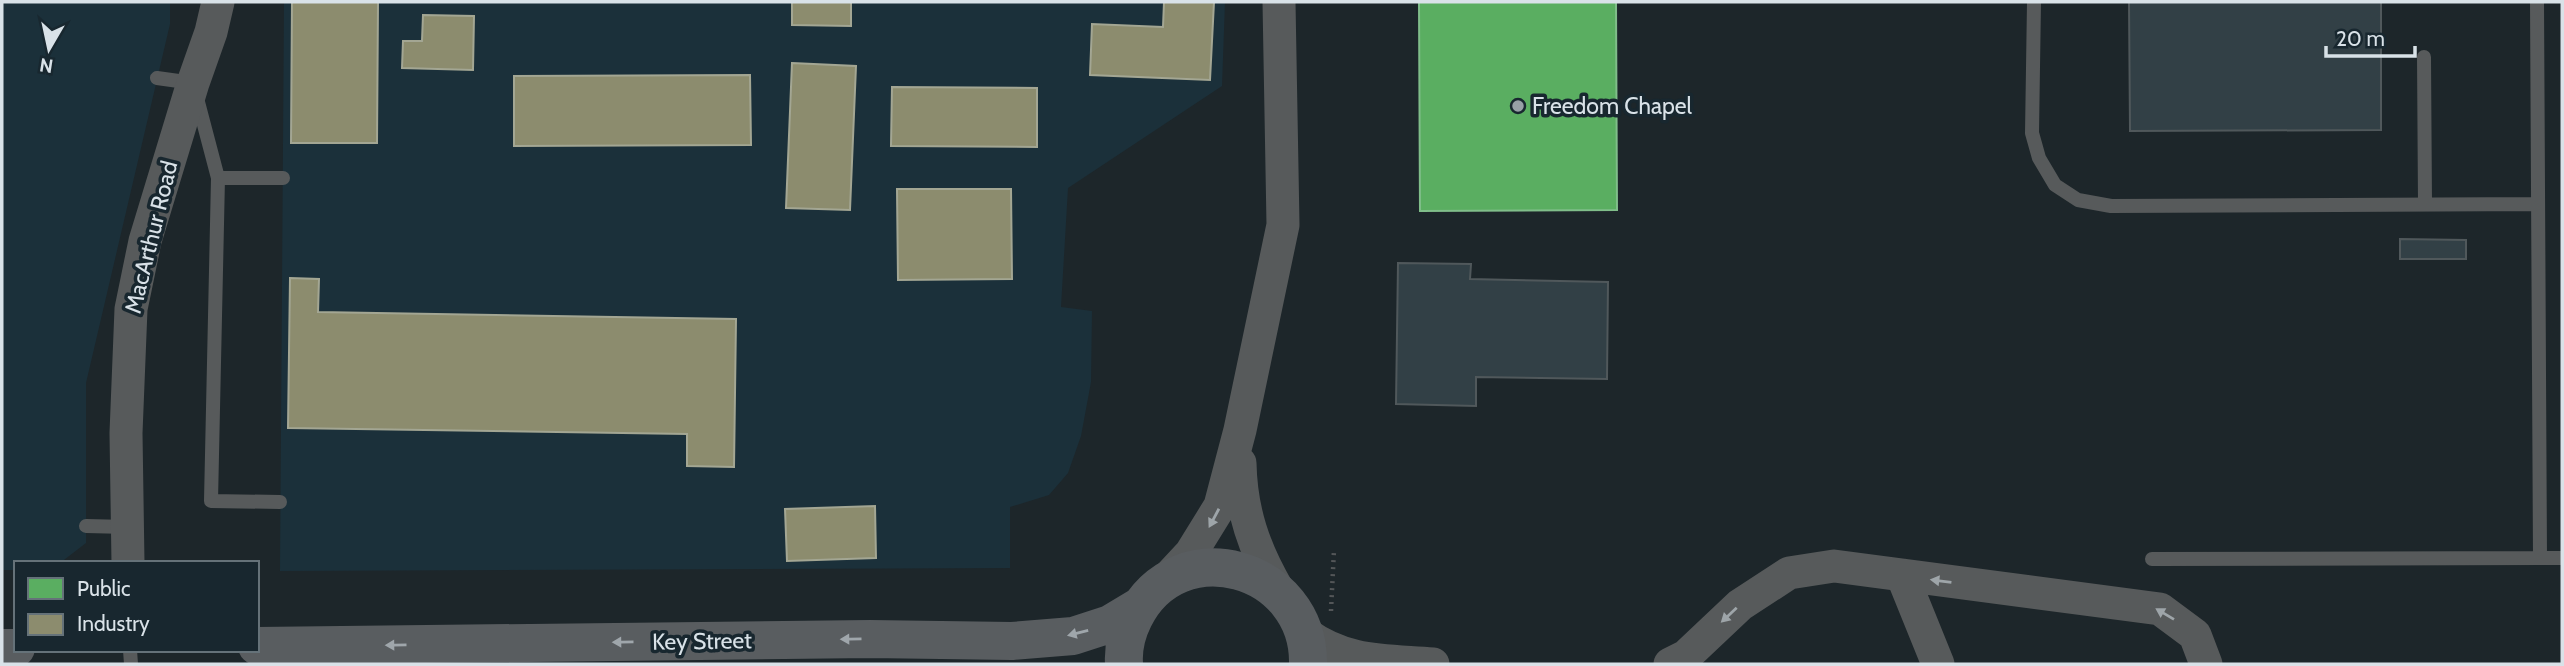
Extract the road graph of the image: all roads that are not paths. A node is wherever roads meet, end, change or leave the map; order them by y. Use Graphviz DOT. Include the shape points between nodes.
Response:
graph roads {
  1 [pos="218,2"];
  2 [pos="1279,2"];
  3 [pos="2034,2"];
  4 [pos="2537,2"];
  5 [pos="2424,57"];
  6 [pos="157,78"];
  7 [pos="193,83"];
  8 [pos="218,178"];
  9 [pos="283,178"];
  10 [pos="2425,204"];
  11 [pos="2538,204"];
  12 [pos="1240,429"];
  13 [pos="280,502"];
  14 [pos="86,526"];
  15 [pos="127,527"];
  16 [pos="2540,558"];
  17 [pos="2562,558"];
  18 [pos="2152,559"];
  19 [pos="128,561"];
  20 [pos="1902,575"];
  21 [pos="1278,590"];
  22 [pos="1152,594"];
  23 [pos="259,646"];
  24 [pos="1307,649"];
  25 [pos="1124,664"];
  26 [pos="1433,664"];
  27 [pos="1670,664"];
  28 [pos="1938,664"];
  29 [pos="2206,664"];
  1 -- 7 [label="street, MacArthur Road"];
  2 -- 12 [label="street" via="1283,225"];
  3 -- 10 [label="lane" via="2032,133 2039,158 2055,185 2078,200 2111,206"];
  4 -- 11 [label="lane"];
  5 -- 10 [label="lane"];
  6 -- 7 [label="lane"];
  7 -- 8 [label="lane"];
  7 -- 15 [label="street, MacArthur Road" via="145,240 131,309"];
  8 -- 9 [label="lane"];
  8 -- 13 [label="lane" via="211,500"];
  10 -- 11 [label="lane"];
  11 -- 16 [label="lane"];
  12 -- 21 [label="street" via="1241,494 1253,542"];
  12 -- 22 [label="street, one-way" via="1220,506 1207,531"];
  14 -- 15 [label="lane"];
  15 -- 19 [label="street, MacArthur Road"];
  16 -- 17 [label="lane"];
  16 -- 18 [label="lane"];
  20 -- 27 [label="street, one-way" via="1834,566 1789,573 1740,605 1686,656"];
  20 -- 28 [label="street"];
  29 -- 20 [label="street, one-way" via="2195,635 2160,609"];
  21 -- 22 [label="main road, Key Street" via="1252,574 1222,567 1192,570"];
  21 -- 24 [label="main road" via="1294,609"];
  22 -- 23 [label="main road, Key Street, one-way" via="1110,624 1073,636 1012,640"];
  22 -- 25 [label="main road" via="1128,630"];
  24 -- 26 [label="street" via="1324,647 1343,654"];
}
